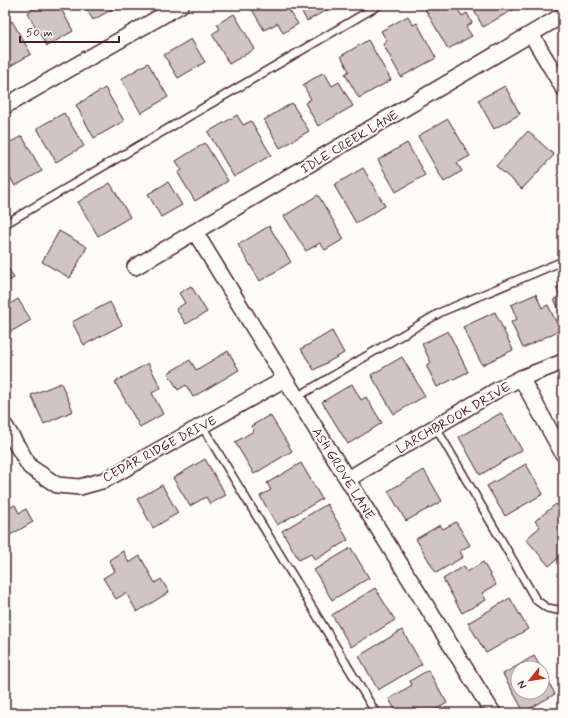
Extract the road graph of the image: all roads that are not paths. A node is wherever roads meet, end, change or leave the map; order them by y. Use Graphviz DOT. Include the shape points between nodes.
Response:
graph roads {
  1 [pos="181,5"];
  2 [pos="379,5"];
  3 [pos="563,15"];
  4 [pos="531,34"];
  5 [pos="563,88"];
  6 [pos="5,106"];
  7 [pos="5,224"];
  8 [pos="195,232"];
  9 [pos="563,261"];
  10 [pos="135,267"];
  11 [pos="563,362"];
  12 [pos="521,378"];
  13 [pos="285,379"];
  14 [pos="297,397"];
  15 [pos="5,426"];
  16 [pos="202,426"];
  17 [pos="435,426"];
  18 [pos="563,454"];
  19 [pos="348,479"];
  20 [pos="563,611"];
  21 [pos="376,713"];
  22 [pos="493,713"];
  1 -- 6 [label="street"];
  2 -- 7 [label="lane"];
  3 -- 4 [label="street, IDLE CREEK LANE"];
  4 -- 5 [label="street"];
  4 -- 8 [label="street, IDLE CREEK LANE"];
  8 -- 10 [label="street, IDLE CREEK LANE"];
  8 -- 13 [label="street, ASH GROVE LANE"];
  9 -- 14 [label="lane" via="441,312"];
  11 -- 12 [label="street, LARCHBROOK DRIVE"];
  12 -- 17 [label="street, LARCHBROOK DRIVE"];
  12 -- 18 [label="street"];
  13 -- 14 [label="street, ASH GROVE LANE"];
  13 -- 16 [label="street, CEDAR RIDGE DRIVE"];
  14 -- 19 [label="street, ASH GROVE LANE"];
  15 -- 16 [label="street, CEDAR RIDGE DRIVE" via="30,467 57,485 75,488 105,480"];
  16 -- 21 [label="lane"];
  17 -- 19 [label="street, LARCHBROOK DRIVE"];
  17 -- 20 [label="lane" via="536,600 547,608"];
  19 -- 22 [label="street, ASH GROVE LANE"];
}
